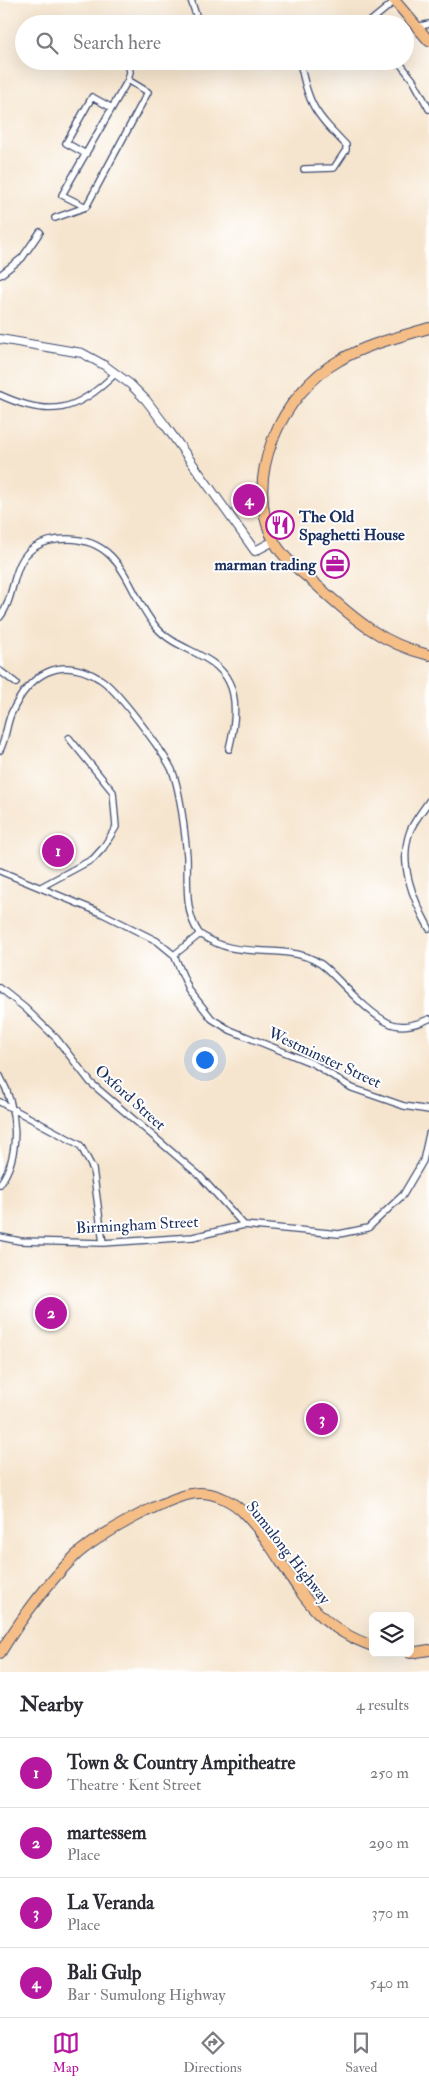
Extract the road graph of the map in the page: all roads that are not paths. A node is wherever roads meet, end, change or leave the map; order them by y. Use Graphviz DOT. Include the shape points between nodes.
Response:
graph roads {
  1 [pos="191,0"];
  2 [pos="395,1"];
  3 [pos="196,15"];
  4 [pos="379,15"];
  5 [pos="407,15"];
  6 [pos="414,23"];
  7 [pos="429,24"];
  8 [pos="417,27"];
  9 [pos="429,41"];
  10 [pos="130,70"];
  11 [pos="302,70"];
  12 [pos="405,70"];
  13 [pos="128,80"];
  14 [pos="112,108"];
  15 [pos="429,109"];
  16 [pos="86,154"];
  17 [pos="304,169"];
  18 [pos="86,207"];
  19 [pos="55,218"];
  20 [pos="40,232"];
  21 [pos="0,275"];
  22 [pos="429,328"];
  23 [pos="0,340"];
  24 [pos="116,373"];
  25 [pos="0,395"];
  26 [pos="274,541"];
  27 [pos="0,617"];
  28 [pos="429,655"];
  29 [pos="0,671"];
  30 [pos="16,683"];
  31 [pos="69,738"];
  32 [pos="229,749"];
  33 [pos="0,750"];
  34 [pos="429,801"];
  35 [pos="0,871"];
  36 [pos="41,887"];
  37 [pos="429,928"];
  38 [pos="200,934"];
  39 [pos="174,955"];
  40 [pos="0,988"];
  41 [pos="429,1019"];
  42 [pos="0,1076"];
  43 [pos="0,1102"];
  44 [pos="12,1108"];
  45 [pos="429,1110"];
  46 [pos="429,1134"];
  47 [pos="0,1184"];
  48 [pos="244,1225"];
  49 [pos="0,1237"];
  50 [pos="104,1242"];
  51 [pos="369,1644"];
  52 [pos="2,1648"];
  53 [pos="429,1650"];
  54 [pos="414,1652"];
  1 -- 3 [label="street"];
  2 -- 4 [label="street"];
  2 -- 5 [label="main road"];
  6 -- 8 [label="main road"];
  7 -- 8 [label="street"];
  8 -- 9 [label="main road"];
  10 -- 13 [label="street"];
  11 -- 17 [label="street" via="312,106 346,145 334,168"];
  12 -- 15 [label="street"];
  13 -- 14 [label="street"];
  13 -- 18 [label="street" via="148,92"];
  14 -- 16 [label="street"];
  14 -- 16 [label="street" via="92,97 66,143"];
  16 -- 18 [label="street" via="62,195"];
  18 -- 19 [label="street"];
  20 -- 21 [label="street" via="22,258"];
  22 -- 26 [label="main road" via="380,343 338,361 309,384 287,408 275,431 265,468 263,493"];
  23 -- 24 [label="street" via="82,353"];
  24 -- 25 [label="street" via="89,398 69,407 44,409"];
  24 -- 26 [label="street" via="146,400 255,551"];
  26 -- 28 [label="main road" via="289,560 342,608 382,638"];
  27 -- 32 [label="street" via="20,564 30,550 48,541 62,539 90,542 106,551 119,565 157,628 172,641 210,660 224,673 233,694 233,734"];
  29 -- 30 [label="street"];
  31 -- 36 [label="street" via="113,792 116,826 93,859"];
  33 -- 38 [label="street" via="11,715 23,692 38,677 61,666 87,671 107,683 172,770 185,834 189,911"];
  34 -- 37 [label="street" via="410,831 405,864 414,902"];
  35 -- 36 [label="street, Westminster Street"];
  36 -- 39 [label="street, Westminster Street" via="157,941"];
  38 -- 39 [label="street"];
  38 -- 41 [label="street" via="225,948 293,953 318,960 390,1024 418,1025"];
  39 -- 45 [label="street, Westminster Street" via="189,990 212,1019 230,1030 314,1064 352,1088 404,1106"];
  40 -- 48 [label="street, Oxford Street" via="56,1038 91,1083 200,1176"];
  42 -- 44 [label="street"];
  43 -- 44 [label="street"];
  44 -- 47 [label="street" via="13,1158 9,1172"];
  44 -- 50 [label="street" via="80,1145 93,1169"];
  46 -- 48 [label="street, Birmingham Street" via="423,1161 403,1194 368,1228 339,1234"];
  48 -- 50 [label="street, Birmingham Street" via="193,1238"];
  49 -- 50 [label="street, Birmingham Street" via="20,1241"];
  51 -- 52 [label="main road, Sumulong Highway" via="341,1633 322,1618 244,1513 221,1498 200,1493 164,1502 82,1550 34,1604"];
  53 -- 54 [label="main road"];
}
